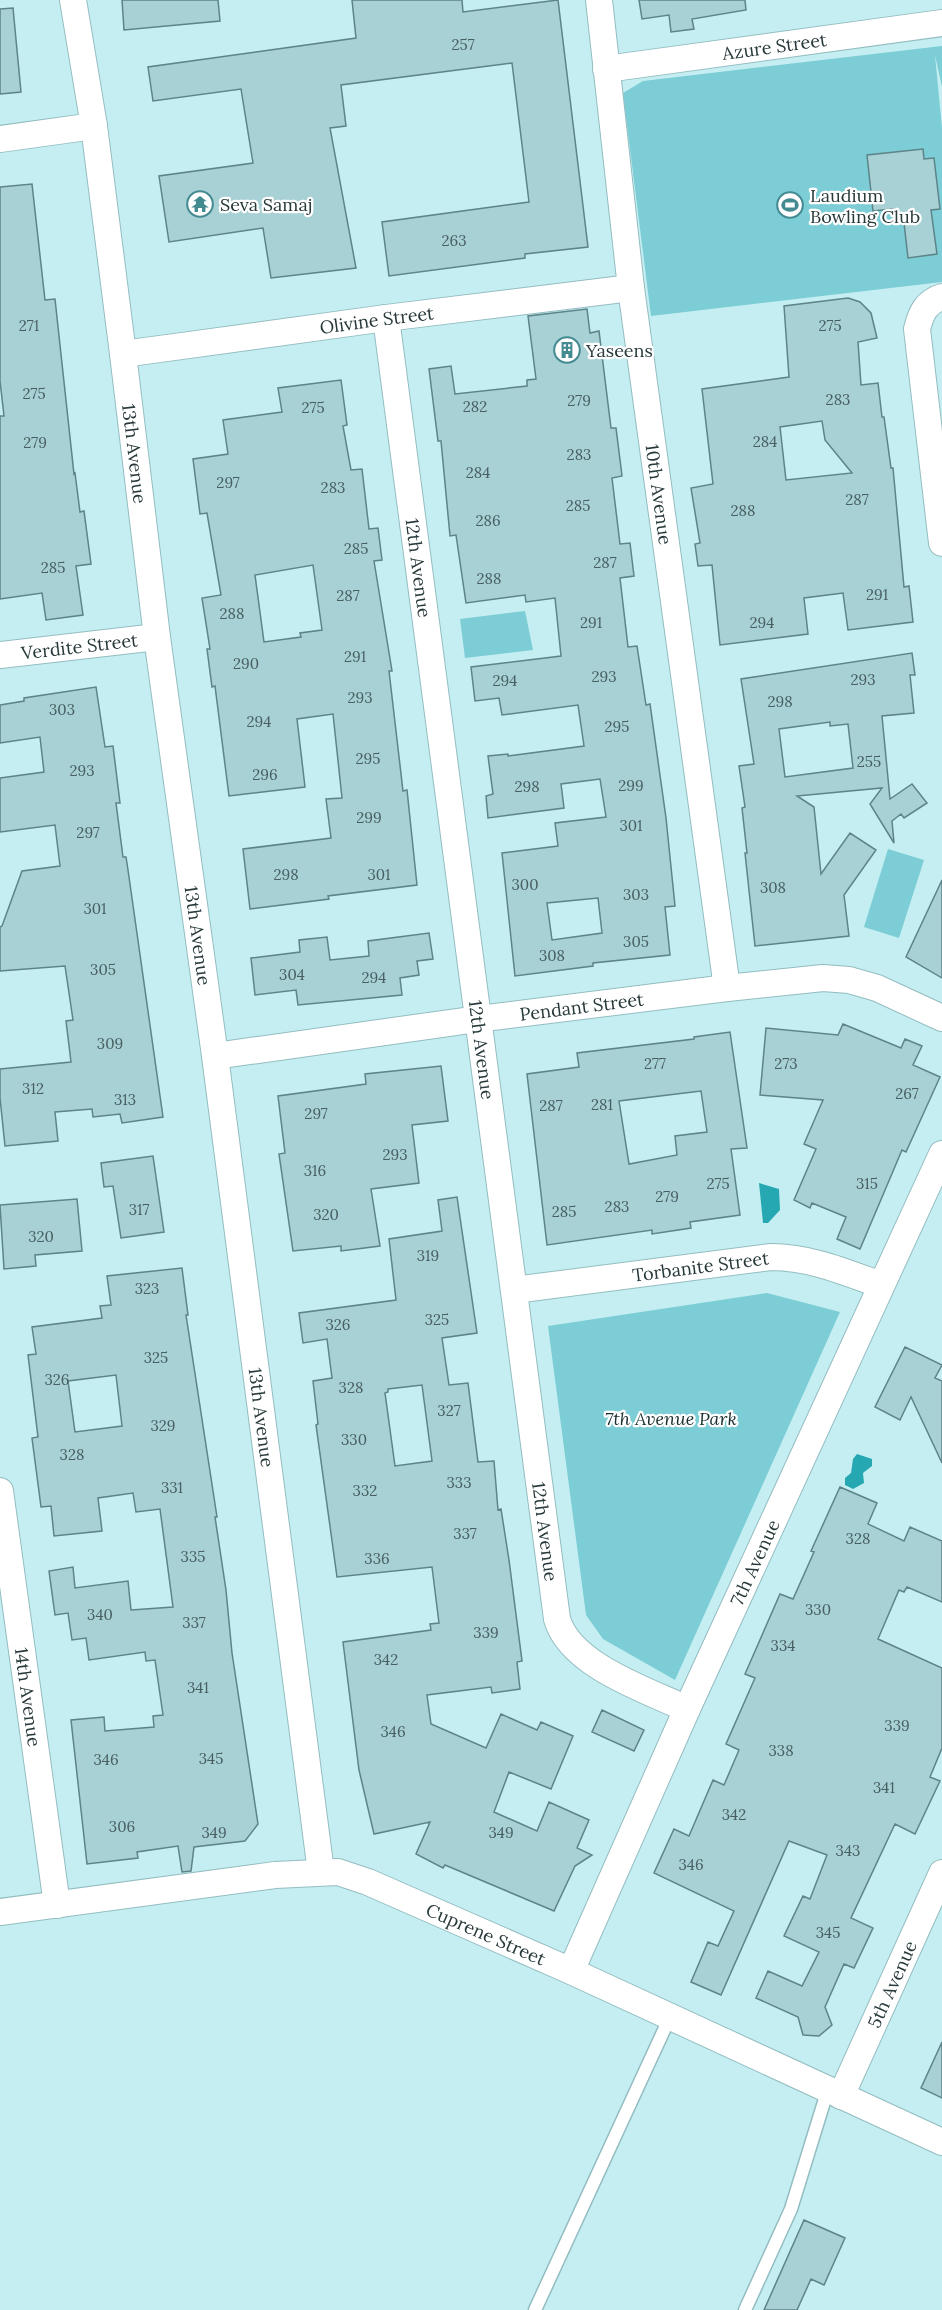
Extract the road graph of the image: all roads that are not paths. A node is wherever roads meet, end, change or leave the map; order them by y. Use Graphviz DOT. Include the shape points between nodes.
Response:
graph roads {
  1 [pos="73,0"];
  2 [pos="599,0"];
  3 [pos="942,23"];
  4 [pos="606,69"];
  5 [pos="93,126"];
  6 [pos="0,139"];
  7 [pos="632,288"];
  8 [pos="942,297"];
  9 [pos="386,318"];
  10 [pos="123,354"];
  11 [pos="942,543"];
  12 [pos="157,637"];
  13 [pos="0,655"];
  14 [pos="727,987"];
  15 [pos="942,1017"];
  16 [pos="478,1019"];
  17 [pos="215,1056"];
  18 [pos="942,1154"];
  19 [pos="881,1285"];
  20 [pos="514,1290"];
  21 [pos="0,1491"];
  22 [pos="12,1659"];
  23 [pos="687,1709"];
  24 [pos="321,1872"];
  25 [pos="942,1873"];
  26 [pos="57,1905"];
  27 [pos="0,1912"];
  28 [pos="571,1971"];
  29 [pos="670,2017"];
  30 [pos="834,2092"];
  31 [pos="942,2142"];
  32 [pos="535,2310"];
  33 [pos="745,2310"];
  1 -- 5 [label="street, 13th Avenue"];
  2 -- 4 [label="street, 10th Avenue"];
  3 -- 4 [label="street, Azure Street"];
  4 -- 7 [label="street, 10th Avenue"];
  5 -- 6 [label="street"];
  5 -- 10 [label="street, 13th Avenue"];
  7 -- 9 [label="street, Olivine Street"];
  7 -- 14 [label="street, 10th Avenue"];
  8 -- 11 [label="street" via="922,311 917,335"];
  9 -- 10 [label="street, Olivine Street"];
  9 -- 16 [label="street, 12th Avenue"];
  10 -- 12 [label="street, 13th Avenue"];
  12 -- 13 [label="street, Verdite Street"];
  12 -- 17 [label="street, 13th Avenue"];
  14 -- 15 [label="street, Pendant Street" via="823,978 849,980"];
  14 -- 16 [label="street, Pendant Street"];
  16 -- 17 [label="street, Pendant Street"];
  16 -- 20 [label="street, 12th Avenue"];
  17 -- 24 [label="street, 13th Avenue"];
  18 -- 19 [label="street, 7th Avenue"];
  19 -- 20 [label="street, Torbanite Street" via="813,1261 771,1257"];
  19 -- 23 [label="street, 7th Avenue"];
  20 -- 23 [label="street, 12th Avenue" via="559,1626 575,1650 593,1663"];
  21 -- 22 [label="street, 14th Avenue"];
  22 -- 26 [label="street, 14th Avenue"];
  23 -- 28 [label="street, 7th Avenue"];
  24 -- 26 [label="street, Cuprene Street"];
  24 -- 28 [label="street, Cuprene Street" via="354,1876"];
  25 -- 30 [label="street, 5th Avenue"];
  26 -- 27 [label="street, Cuprene Street"];
  28 -- 29 [label="street, Cuprene Street"];
  29 -- 30 [label="street, Cuprene Street"];
  29 -- 32 [label="lane"];
  30 -- 31 [label="street, Cuprene Street"];
  30 -- 33 [label="lane" via="791,2209"];
}
